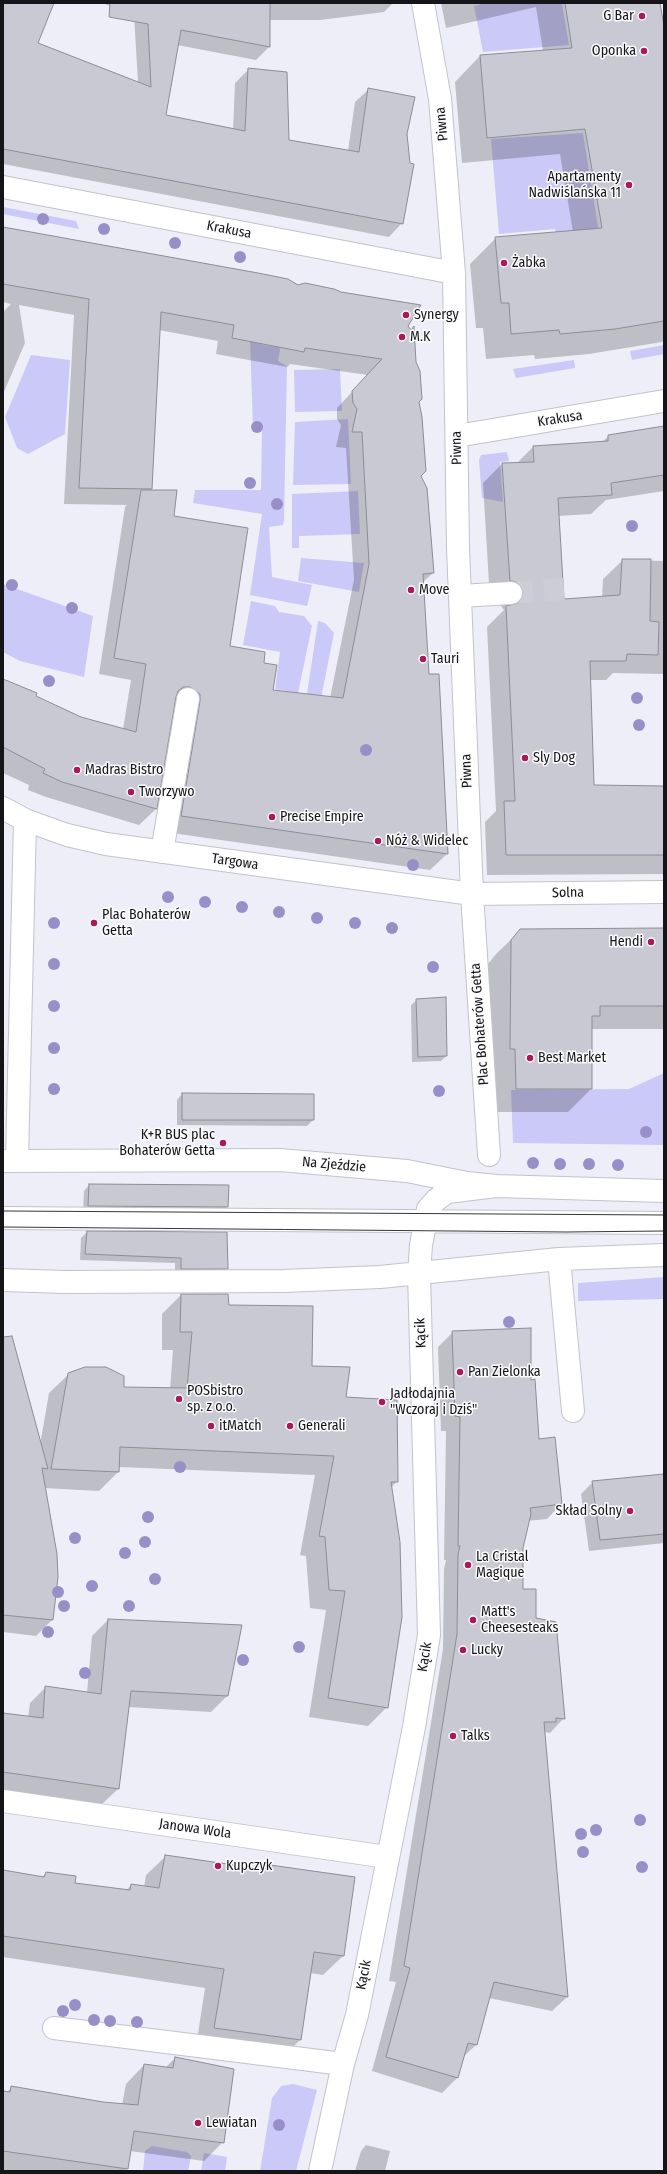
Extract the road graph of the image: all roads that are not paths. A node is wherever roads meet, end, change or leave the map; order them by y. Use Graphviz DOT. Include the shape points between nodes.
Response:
graph roads {
  1 [pos="423,3"];
  2 [pos="3,187"];
  3 [pos="454,274"];
  4 [pos="664,402"];
  5 [pos="456,436"];
  6 [pos="510,593"];
  7 [pos="460,596"];
  8 [pos="188,699"];
  9 [pos="3,808"];
  10 [pos="25,820"];
  11 [pos="162,852"];
  12 [pos="664,892"];
  13 [pos="472,894"];
  14 [pos="489,1154"];
  15 [pos="10,1161"];
  16 [pos="496,1186"];
  17 [pos="664,1191"];
  18 [pos="3,1218"];
  19 [pos="426,1221"];
  20 [pos="664,1223"];
  21 [pos="664,1255"];
  22 [pos="559,1259"];
  23 [pos="419,1274"];
  24 [pos="3,1280"];
  25 [pos="573,1410"];
  26 [pos="3,1801"];
  27 [pos="387,1857"];
  28 [pos="54,2028"];
  29 [pos="343,2064"];
  30 [pos="320,2171"];
  1 -- 3 [label="street, Piwna" via="440,99"];
  2 -- 3 [label="street, Krakusa"];
  3 -- 5 [label="street, Piwna"];
  4 -- 5 [label="street, Krakusa"];
  5 -- 7 [label="street, Piwna"];
  6 -- 7 [label="street"];
  7 -- 13 [label="street, Piwna"];
  8 -- 11 [label="street"];
  9 -- 10 [label="street, Targowa"];
  10 -- 11 [label="street, Targowa" via="67,835"];
  10 -- 15 [label="street"];
  11 -- 13 [label="street, Targowa"];
  12 -- 13 [label="street, Solna"];
  13 -- 14 [label="street, Plac Bohaterów Getta"];
  15 -- 16 [label="street, Na Zjeździe" via="280,1160 407,1171"];
  16 -- 17 [label="street, Na Zjeździe"];
  16 -- 19 [label="street, Kącik" via="447,1192 428,1209"];
  18 -- 19 [label="street"];
  19 -- 20 [label="street"];
  19 -- 23 [label="street, Kącik" via="420,1245"];
  21 -- 22 [label="street"];
  22 -- 23 [label="street"];
  22 -- 25 [label="street"];
  23 -- 24 [label="street" via="284,1281"];
  23 -- 27 [label="street, Kącik" via="429,1635 414,1727"];
  26 -- 27 [label="street, Janowa Wola"];
  27 -- 29 [label="street, Kącik" via="357,2015"];
  28 -- 29 [label="street"];
  29 -- 30 [label="street, Kącik"];
}
